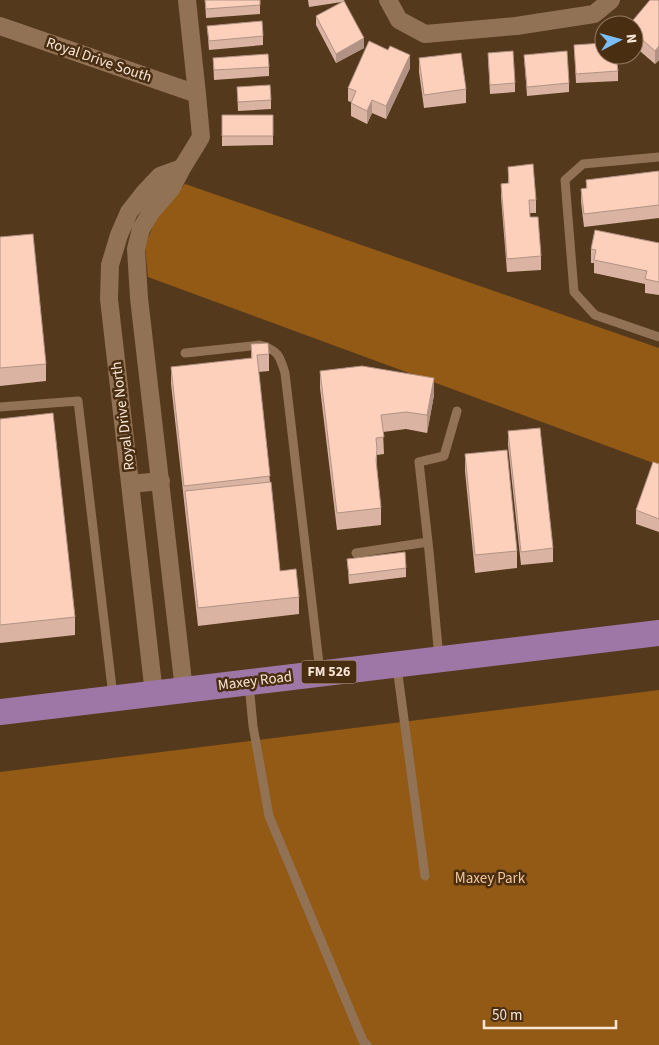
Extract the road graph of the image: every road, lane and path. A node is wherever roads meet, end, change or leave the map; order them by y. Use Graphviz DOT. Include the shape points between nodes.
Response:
graph roads {
  1 [pos="187,0"];
  2 [pos="388,0"];
  3 [pos="611,0"];
  4 [pos="0,26"];
  5 [pos="198,94"];
  6 [pos="659,157"];
  7 [pos="182,168"];
  8 [pos="659,337"];
  9 [pos="185,353"];
  10 [pos="0,407"];
  11 [pos="457,411"];
  12 [pos="160,481"];
  13 [pos="130,484"];
  14 [pos="428,542"];
  15 [pos="356,553"];
  16 [pos="659,633"];
  17 [pos="439,659"];
  18 [pos="396,664"];
  19 [pos="320,673"];
  20 [pos="248,682"];
  21 [pos="184,690"];
  22 [pos="154,694"];
  23 [pos="113,698"];
  24 [pos="0,712"];
  25 [pos="425,876"];
  26 [pos="367,1045"];
  1 -- 5 [label="street, Royal Drive North"];
  2 -- 3 [label="street" via="400,20 425,34 516,26 594,14"];
  4 -- 5 [label="street, Royal Drive South"];
  5 -- 7 [label="street, Royal Drive North" via="201,136"];
  6 -- 8 [label="lane" via="583,164 565,180 574,292 595,315"];
  7 -- 12 [label="street, Royal Drive North" via="171,189 141,229 136,249"];
  7 -- 13 [label="street, Royal Drive North" via="160,176 129,212 110,265 109,299"];
  9 -- 19 [label="lane" via="260,345 271,348 280,358 285,374"];
  10 -- 23 [label="lane" via="78,402"];
  11 -- 14 [label="lane" via="444,456 419,462"];
  12 -- 13 [label="street"];
  12 -- 21 [label="street, Royal Drive North"];
  13 -- 22 [label="street, Royal Drive North"];
  14 -- 15 [label="lane"];
  14 -- 17 [label="lane"];
  16 -- 17 [label="main road, Maxey Road / FM 526"];
  17 -- 18 [label="main road, Maxey Road / FM 526"];
  18 -- 19 [label="main road, Maxey Road / FM 526"];
  18 -- 25 [label="lane"];
  19 -- 20 [label="main road, Maxey Road / FM 526"];
  20 -- 21 [label="main road, Maxey Road / FM 526"];
  20 -- 26 [label="lane" via="270,816"];
  21 -- 22 [label="main road, Maxey Road / FM 526"];
  22 -- 23 [label="main road, Maxey Road / FM 526"];
  23 -- 24 [label="main road, Maxey Road / FM 526"];
}
